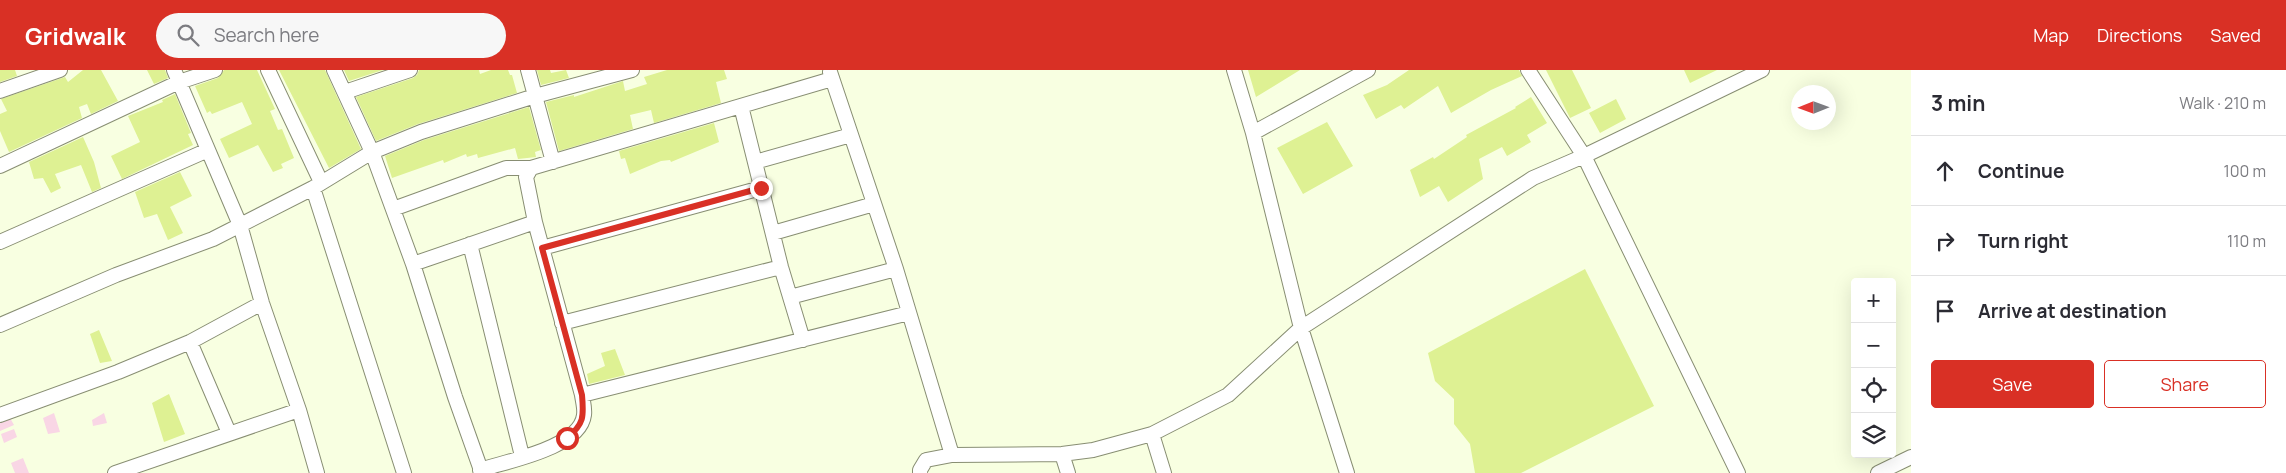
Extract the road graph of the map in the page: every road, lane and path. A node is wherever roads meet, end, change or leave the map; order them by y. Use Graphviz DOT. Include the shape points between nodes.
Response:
graph roads {
  1 [pos="60,70"];
  2 [pos="215,70"];
  3 [pos="268,70"];
  4 [pos="334,70"];
  5 [pos="410,70"];
  6 [pos="528,70"];
  7 [pos="632,70"];
  8 [pos="1234,70"];
  9 [pos="1368,70"];
  10 [pos="1528,70"];
  11 [pos="1762,70"];
  12 [pos="831,74"];
  13 [pos="176,76"];
  14 [pos="0,91"];
  15 [pos="344,92"];
  16 [pos="535,96"];
  17 [pos="741,106"];
  18 [pos="1252,133"];
  19 [pos="851,134"];
  20 [pos="208,150"];
  21 [pos="372,152"];
  22 [pos="1584,156"];
  23 [pos="552,162"];
  24 [pos="755,162"];
  25 [pos="0,166"];
  26 [pos="531,168"];
  27 [pos="317,185"];
  28 [pos="761,188"];
  29 [pos="874,204"];
  30 [pos="393,209"];
  31 [pos="535,222"];
  32 [pos="240,225"];
  33 [pos="773,233"];
  34 [pos="0,242"];
  35 [pos="470,244"];
  36 [pos="542,248"];
  37 [pos="414,264"];
  38 [pos="781,267"];
  39 [pos="896,269"];
  40 [pos="790,297"];
  41 [pos="262,303"];
  42 [pos="909,313"];
  43 [pos="562,323"];
  44 [pos="0,325"];
  45 [pos="1301,328"];
  46 [pos="803,340"];
  47 [pos="190,342"];
  48 [pos="582,395"];
  49 [pos="299,410"];
  50 [pos="0,415"];
  51 [pos="229,433"];
  52 [pos="1152,434"];
  53 [pos="1062,454"];
  54 [pos="952,455"];
  55 [pos="522,456"];
  56 [pos="1911,457"];
  57 [pos="481,471"];
  58 [pos="115,473"];
  59 [pos="317,473"];
  60 [pos="404,473"];
  61 [pos="920,473"];
  62 [pos="1068,473"];
  63 [pos="1164,473"];
  64 [pos="1347,473"];
  65 [pos="1738,473"];
  66 [pos="1878,473"];
  1 -- 14 [label="street"];
  2 -- 13 [label="street"];
  3 -- 27 [label="street"];
  4 -- 15 [label="street"];
  5 -- 15 [label="street"];
  6 -- 16 [label="street"];
  7 -- 16 [label="street"];
  8 -- 18 [label="street"];
  9 -- 18 [label="street"];
  10 -- 22 [label="street"];
  11 -- 22 [label="street"];
  12 -- 17 [label="street"];
  12 -- 19 [label="street"];
  13 -- 20 [label="street"];
  13 -- 25 [label="street"];
  15 -- 21 [label="street"];
  16 -- 21 [label="street" via="421,132"];
  16 -- 23 [label="street"];
  17 -- 23 [label="street"];
  17 -- 24 [label="street"];
  18 -- 45 [label="street"];
  19 -- 24 [label="street"];
  19 -- 29 [label="street"];
  20 -- 32 [label="street"];
  20 -- 34 [label="street"];
  21 -- 27 [label="street"];
  21 -- 30 [label="street"];
  22 -- 45 [label="street" via="1533,178"];
  22 -- 65 [label="street"];
  23 -- 26 [label="street"];
  24 -- 28 [label="street"];
  26 -- 30 [label="street" via="506,168"];
  26 -- 31 [label="street" via="526,177"];
  27 -- 32 [label="street"];
  27 -- 60 [label="street"];
  28 -- 33 [label="street"];
  28 -- 36 [label="street"];
  29 -- 33 [label="street"];
  29 -- 39 [label="street"];
  30 -- 37 [label="street"];
  31 -- 35 [label="street"];
  31 -- 36 [label="street"];
  32 -- 41 [label="street"];
  32 -- 44 [label="street" via="213,239 116,275"];
  33 -- 38 [label="street"];
  35 -- 37 [label="street"];
  35 -- 55 [label="street"];
  36 -- 43 [label="street"];
  37 -- 57 [label="street"];
  38 -- 40 [label="street"];
  38 -- 43 [label="street"];
  39 -- 40 [label="street"];
  39 -- 42 [label="street"];
  40 -- 46 [label="street"];
  41 -- 47 [label="street"];
  41 -- 49 [label="street"];
  42 -- 46 [label="street"];
  42 -- 54 [label="street"];
  43 -- 48 [label="street"];
  45 -- 52 [label="street" via="1228,395"];
  45 -- 64 [label="street"];
  46 -- 48 [label="street"];
  47 -- 50 [label="street"];
  47 -- 51 [label="street"];
  48 -- 55 [label="street" via="584,416 578,429 557,445"];
  49 -- 51 [label="street"];
  49 -- 59 [label="street"];
  51 -- 58 [label="street"];
  52 -- 53 [label="street" via="1093,450"];
  52 -- 63 [label="street"];
  53 -- 54 [label="street"];
  53 -- 62 [label="street"];
  54 -- 61 [label="street" via="926,460"];
  55 -- 57 [label="street"];
  56 -- 66 [label="street"];
}
